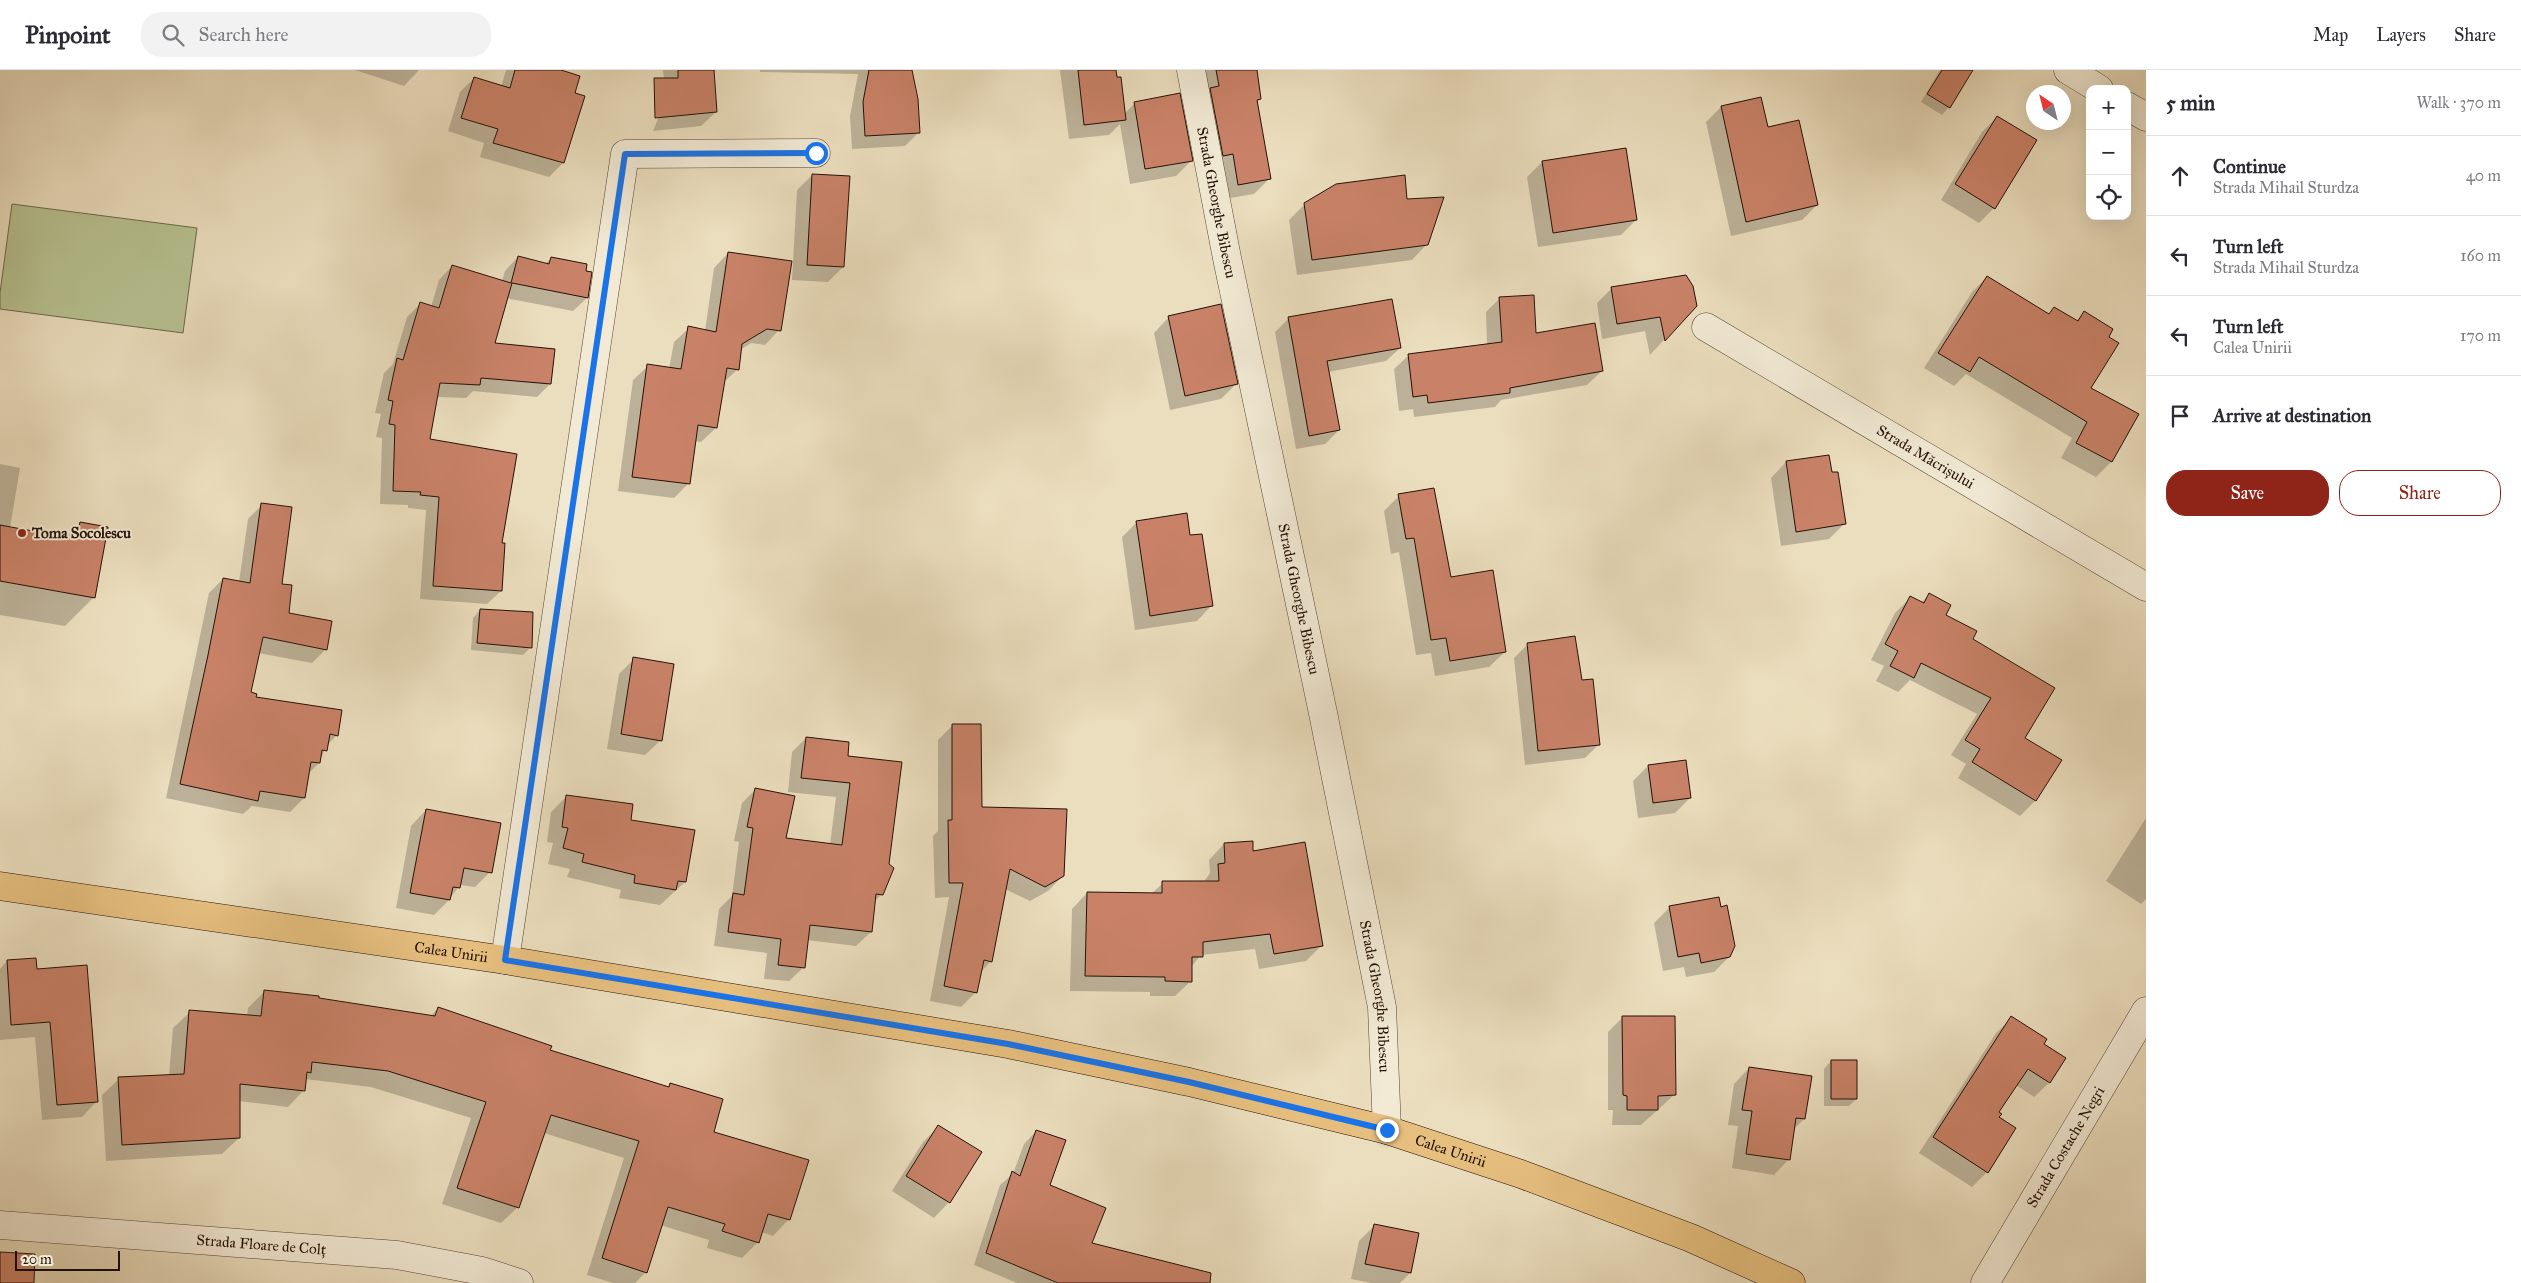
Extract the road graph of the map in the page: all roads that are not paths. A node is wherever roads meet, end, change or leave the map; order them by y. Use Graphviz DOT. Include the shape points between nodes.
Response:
graph roads {
  1 [pos="1192,70"];
  2 [pos="2068,70"];
  3 [pos="2092,85"];
  4 [pos="2131,108"];
  5 [pos="2146,117"];
  6 [pos="816,153"];
  7 [pos="1706,327"];
  8 [pos="2146,587"];
  9 [pos="0,886"];
  10 [pos="505,960"];
  11 [pos="2146,1011"];
  12 [pos="1387,1130"];
  13 [pos="0,1225"];
  14 [pos="519,1283"];
  15 [pos="1791,1283"];
  16 [pos="1985,1283"];
  1 -- 12 [label="street, Strada Gheorghe Bibescu" via="1226,258 1382,1007"];
  2 -- 3 [label="street"];
  4 -- 5 [label="street"];
  6 -- 10 [label="street" via="625,154"];
  7 -- 8 [label="street, Strada Măcrișului"];
  9 -- 10 [label="main road, Calea Unirii"];
  10 -- 12 [label="main road, Calea Unirii" via="1008,1044 1189,1082"];
  11 -- 16 [label="street, Strada Costache Negri"];
  12 -- 15 [label="main road, Calea Unirii" via="1539,1180 1691,1238"];
  13 -- 14 [label="street, Strada Floare de Colț" via="397,1255 482,1271"];
}
